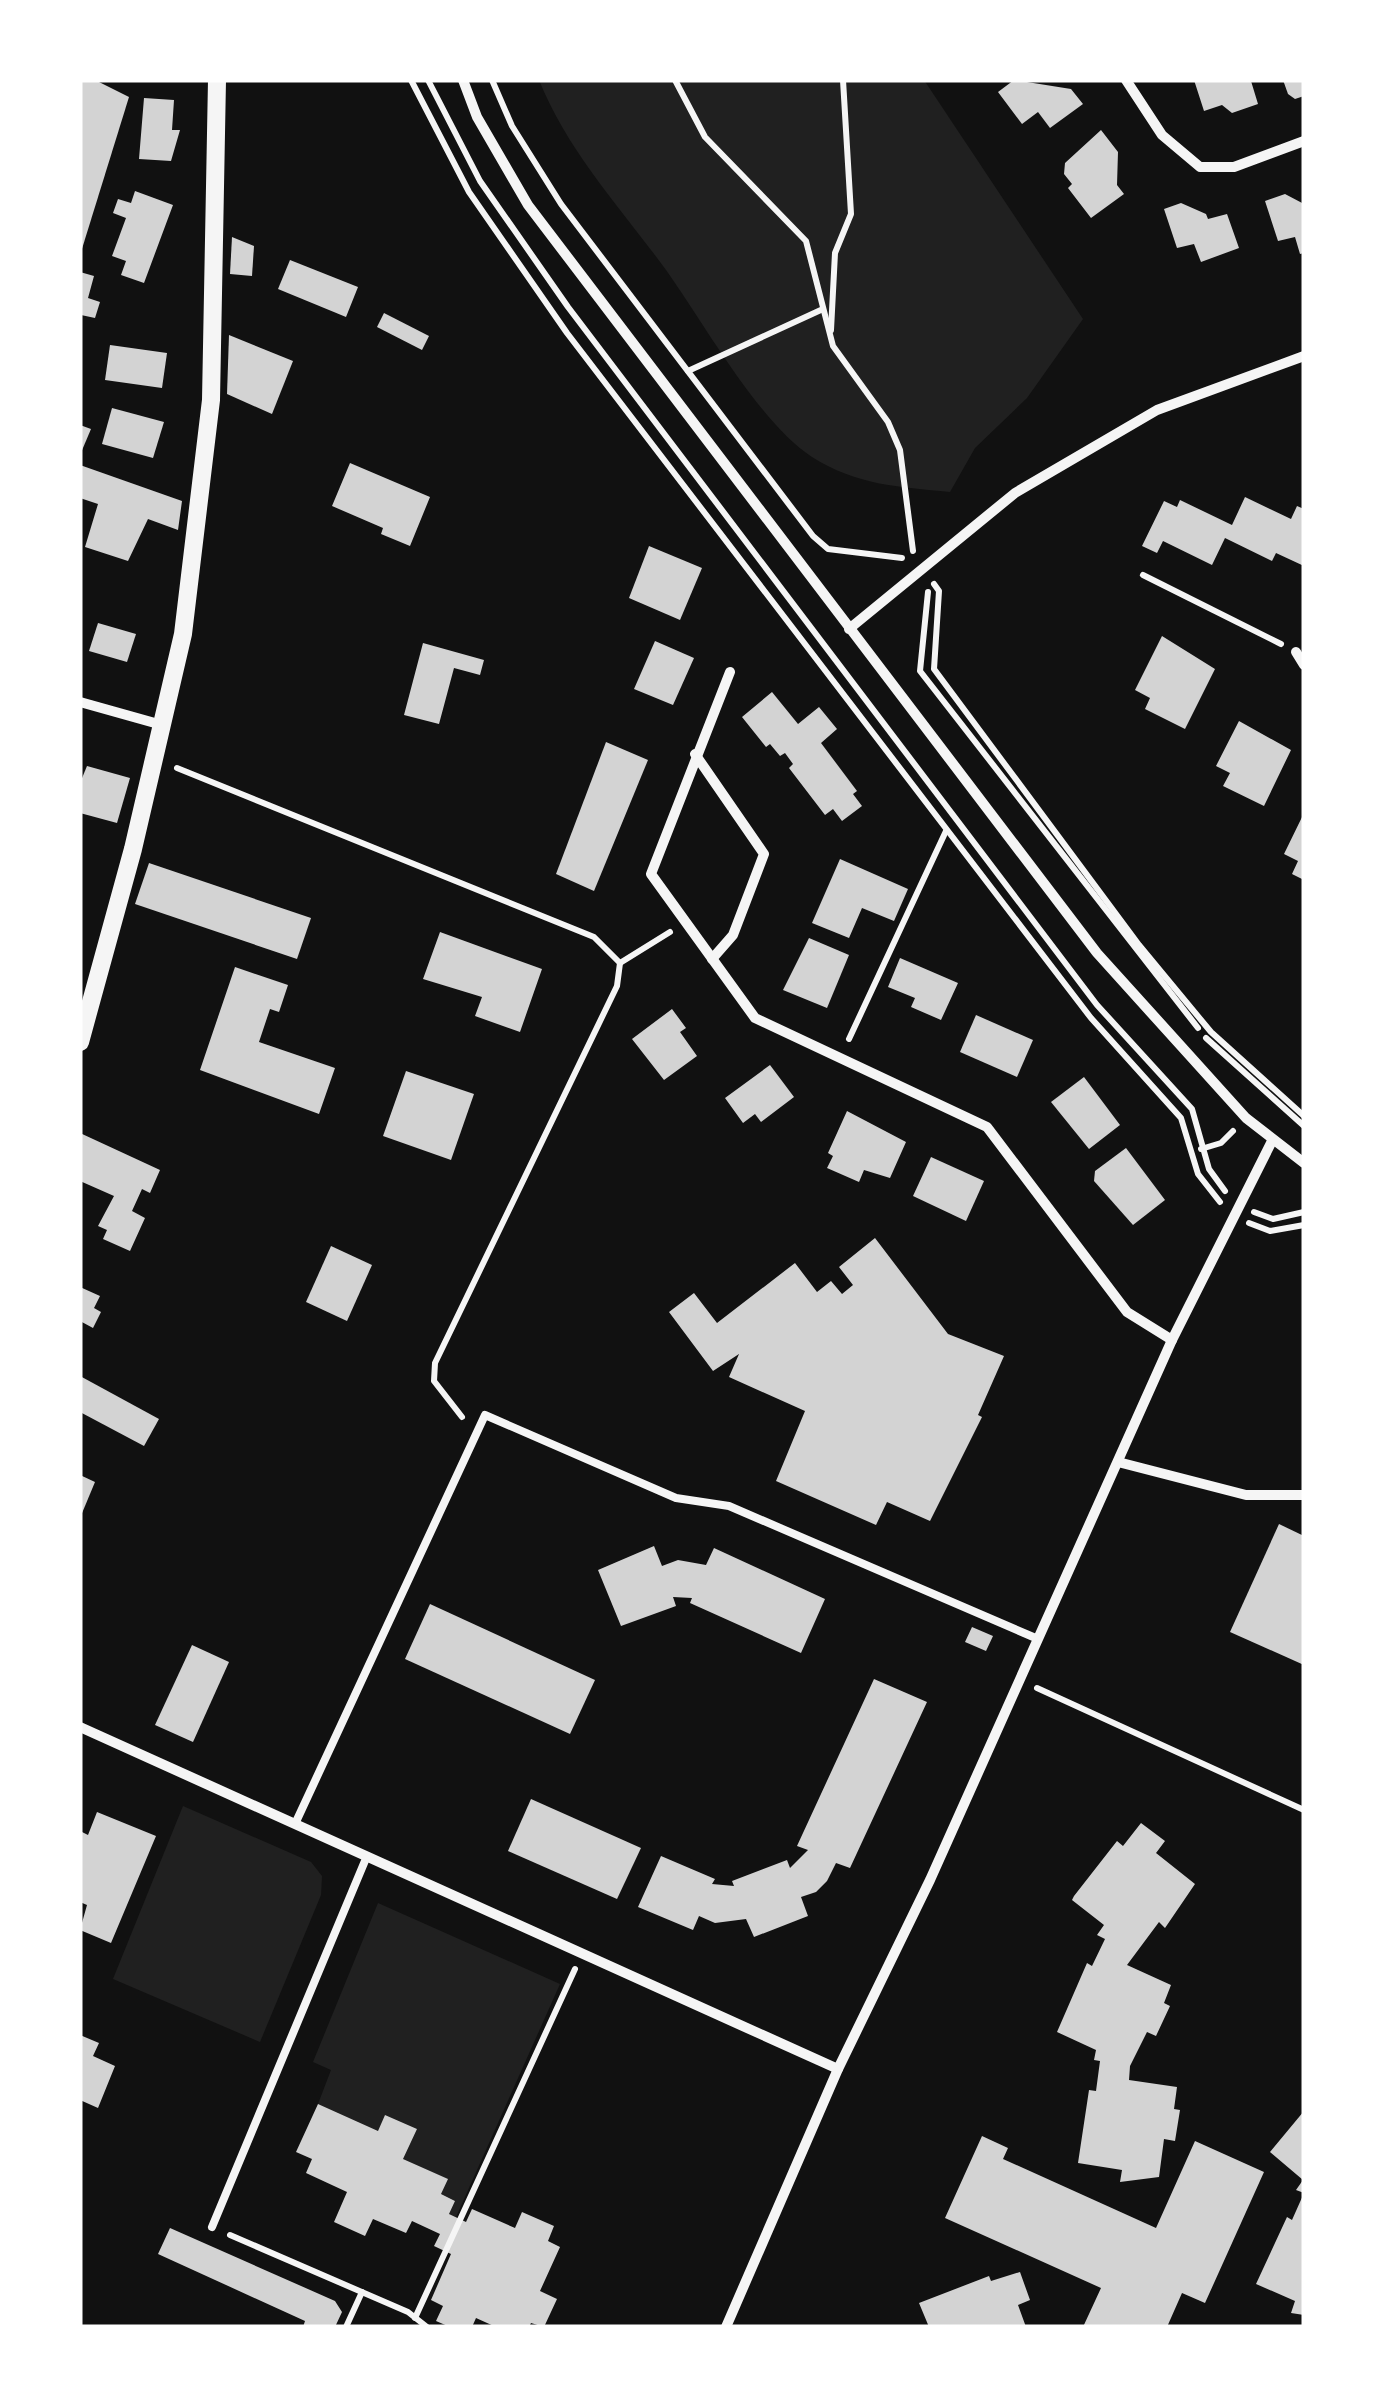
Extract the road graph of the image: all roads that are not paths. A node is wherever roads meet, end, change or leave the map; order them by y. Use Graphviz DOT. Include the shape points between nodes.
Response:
graph roads {
  1 [pos="216,80"];
  2 [pos="463,80"];
  3 [pos="1126,80"];
  4 [pos="1304,141"];
  5 [pos="1304,356"];
  6 [pos="849,630"];
  7 [pos="1296,652"];
  8 [pos="1304,665"];
  9 [pos="730,672"];
  10 [pos="80,702"];
  11 [pos="162,725"];
  12 [pos="694,754"];
  13 [pos="712,959"];
  14 [pos="80,1042"];
  15 [pos="1272,1141"];
  16 [pos="1304,1163"];
  17 [pos="1172,1340"];
  18 [pos="1118,1462"];
  19 [pos="1304,1495"];
  20 [pos="1038,1640"];
  21 [pos="80,1727"];
  22 [pos="295,1824"];
  23 [pos="368,1856"];
  24 [pos="838,2069"];
  25 [pos="212,2227"];
  26 [pos="726,2327"];
  1 -- 11 [label="street" via="212,400 183,634"];
  2 -- 6 [label="street" via="528,205"];
  3 -- 4 [label="street" via="1162,135 1200,167 1234,167"];
  5 -- 6 [label="street" via="1157,410 1015,494"];
  6 -- 15 [label="street" via="1097,953"];
  7 -- 8 [label="street"];
  9 -- 12 [label="street"];
  10 -- 11 [label="street"];
  11 -- 14 [label="street"];
  12 -- 13 [label="street" via="651,874"];
  12 -- 13 [label="street" via="764,854 734,935"];
  13 -- 17 [label="street" via="755,1018 987,1127 1127,1312"];
  15 -- 16 [label="street"];
  15 -- 17 [label="street"];
  17 -- 18 [label="street"];
  18 -- 19 [label="street" via="1246,1496"];
  18 -- 20 [label="street"];
  20 -- 22 [label="lane" via="729,1506 676,1498 485,1415"];
  20 -- 24 [label="street"];
  21 -- 22 [label="street"];
  22 -- 23 [label="street"];
  23 -- 24 [label="street"];
  23 -- 25 [label="lane"];
  24 -- 26 [label="street"];
}
